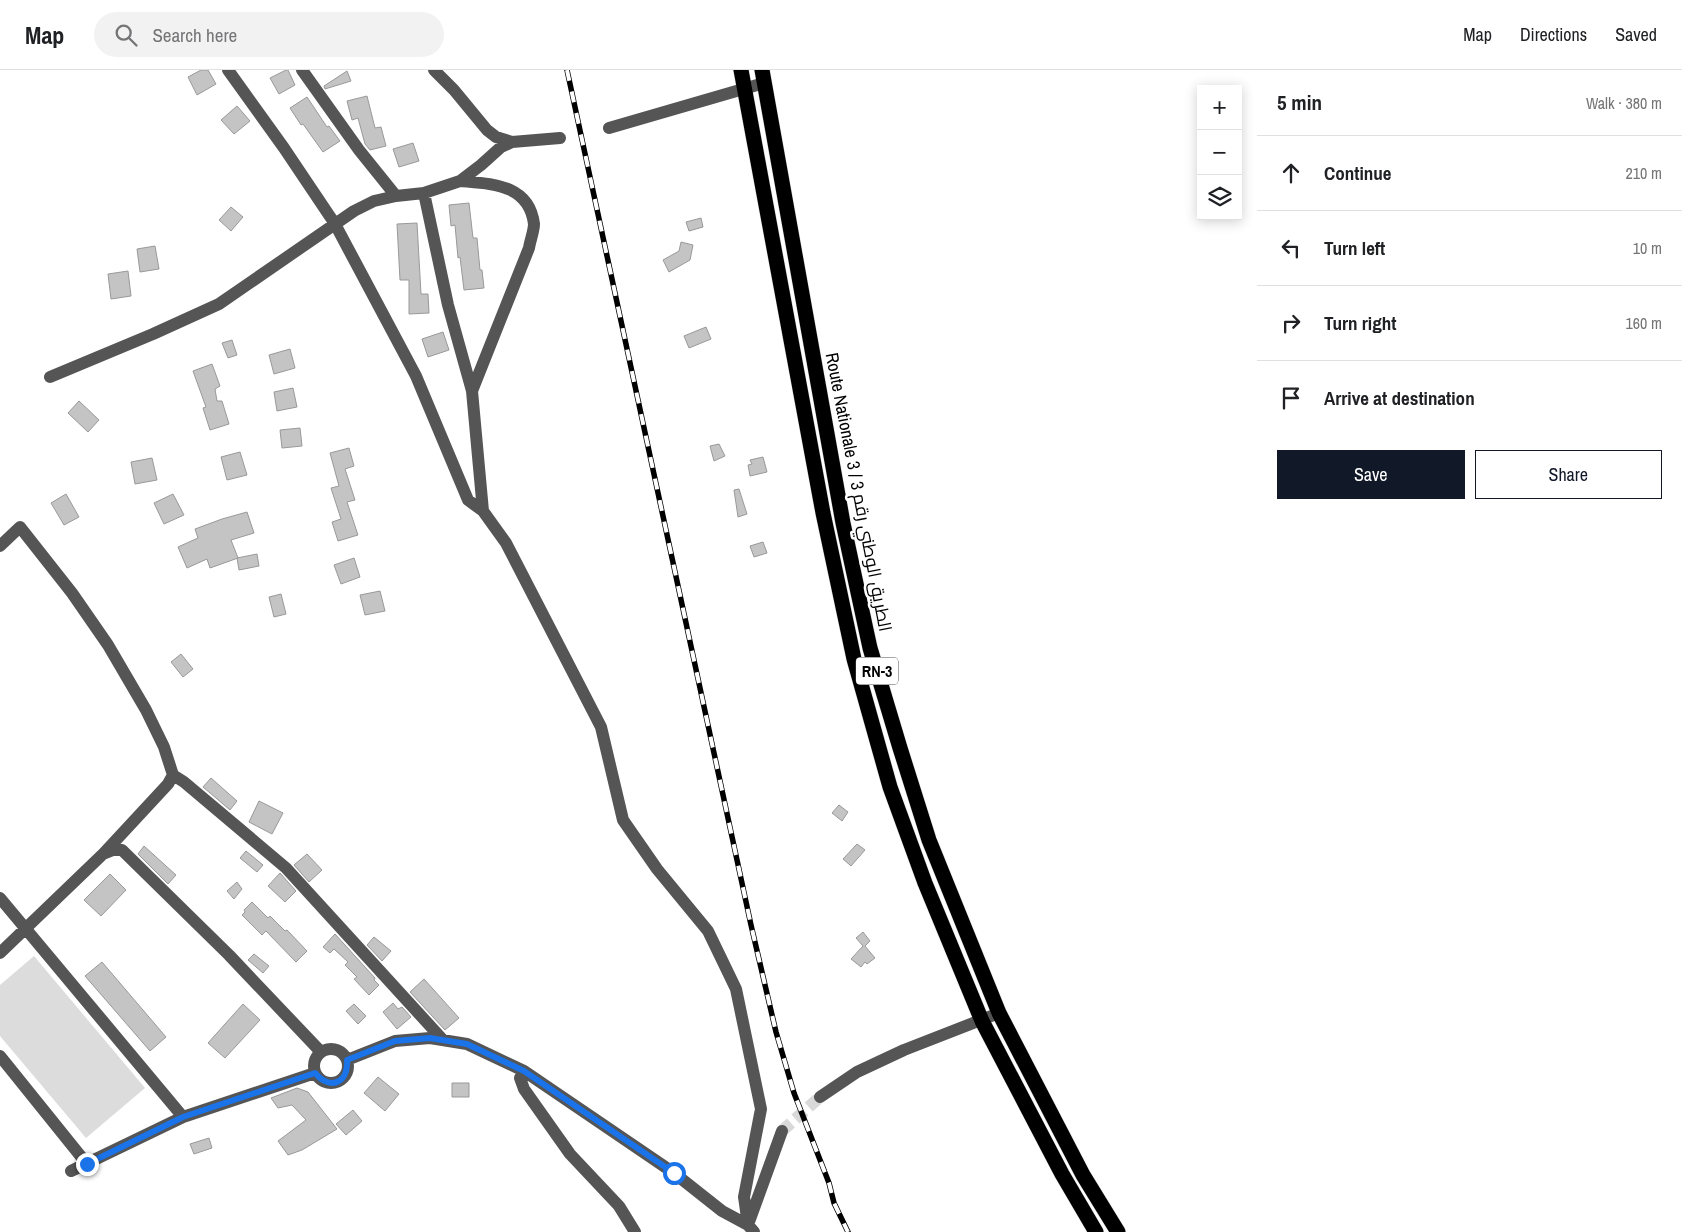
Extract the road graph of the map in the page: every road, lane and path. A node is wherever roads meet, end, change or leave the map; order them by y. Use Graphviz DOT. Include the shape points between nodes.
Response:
graph roads {
  1 [pos="228,70"];
  2 [pos="302,70"];
  3 [pos="434,70"];
  4 [pos="741,70"];
  5 [pos="763,77"];
  6 [pos="744,89"];
  7 [pos="609,128"];
  8 [pos="560,138"];
  9 [pos="512,142"];
  10 [pos="460,181"];
  11 [pos="424,193"];
  12 [pos="396,196"];
  13 [pos="335,224"];
  14 [pos="50,377"];
  15 [pos="472,391"];
  16 [pos="483,511"];
  17 [pos="0,546"];
  18 [pos="173,775"];
  19 [pos="103,854"];
  20 [pos="0,898"];
  21 [pos="26,927"];
  22 [pos="0,953"];
  23 [pos="999,1013"];
  24 [pos="982,1021"];
  25 [pos="443,1040"];
  26 [pos="321,1052"];
  27 [pos="0,1056"];
  28 [pos="347,1060"];
  29 [pos="524,1071"];
  30 [pos="315,1073"];
  31 [pos="820,1098"];
  32 [pos="183,1117"];
  33 [pos="782,1131"];
  34 [pos="87,1164"];
  35 [pos="71,1171"];
  36 [pos="750,1230"];
  37 [pos="635,1232"];
  38 [pos="1096,1232"];
  39 [pos="1118,1232"];
  1 -- 13 [label="street"];
  2 -- 12 [label="street"];
  3 -- 9 [label="street" via="487,130"];
  4 -- 6 [label="highway, RN-3"];
  5 -- 6 [label="street"];
  5 -- 23 [label="highway, Route Nationale 3 / الطريق الوطني رقم 3 / RN-3" via="843,523 870,648 929,840"];
  6 -- 7 [label="street"];
  6 -- 24 [label="highway, RN-3" via="823,513 854,659 890,787 925,883"];
  8 -- 9 [label="street"];
  9 -- 10 [label="street" via="501,147"];
  10 -- 11 [label="street"];
  10 -- 15 [label="street" via="497,185 516,192 528,206 534,226 529,248"];
  11 -- 12 [label="street"];
  11 -- 15 [label="street" via="448,305"];
  12 -- 13 [label="street" via="374,201"];
  13 -- 14 [label="street" via="219,304"];
  13 -- 16 [label="street" via="416,376 468,500"];
  15 -- 16 [label="street"];
  16 -- 36 [label="street" via="506,543 601,727 623,820 656,869 708,931 736,989 762,1109 744,1197"];
  17 -- 18 [label="street" via="20,527 72,593 108,644 146,710"];
  18 -- 19 [label="street"];
  18 -- 25 [label="street" via="286,868"];
  19 -- 21 [label="street"];
  19 -- 26 [label="street" via="122,850 229,955"];
  20 -- 21 [label="street"];
  21 -- 22 [label="street"];
  21 -- 32 [label="street"];
  23 -- 24 [label="street"];
  23 -- 39 [label="highway, Route Nationale 3 / الطريق الوطني رقم 3 / RN-3" via="1083,1176"];
  24 -- 31 [label="street" via="904,1050 857,1072"];
  24 -- 38 [label="highway, RN-3"];
  25 -- 28 [label="street" via="395,1041"];
  25 -- 29 [label="street" via="467,1044"];
  26 -- 28 [label="street" via="336,1050"];
  26 -- 30 [label="street" via="313,1065"];
  27 -- 34 [label="street"];
  28 -- 30 [label="street" via="348,1068 338,1082 321,1080"];
  29 -- 36 [label="street" via="674,1173"];
  29 -- 37 [label="street" via="520,1078 524,1089 570,1154 619,1206"];
  30 -- 32 [label="street"];
  32 -- 34 [label="street"];
  33 -- 36 [label="street"];
  34 -- 35 [label="street"];
}
